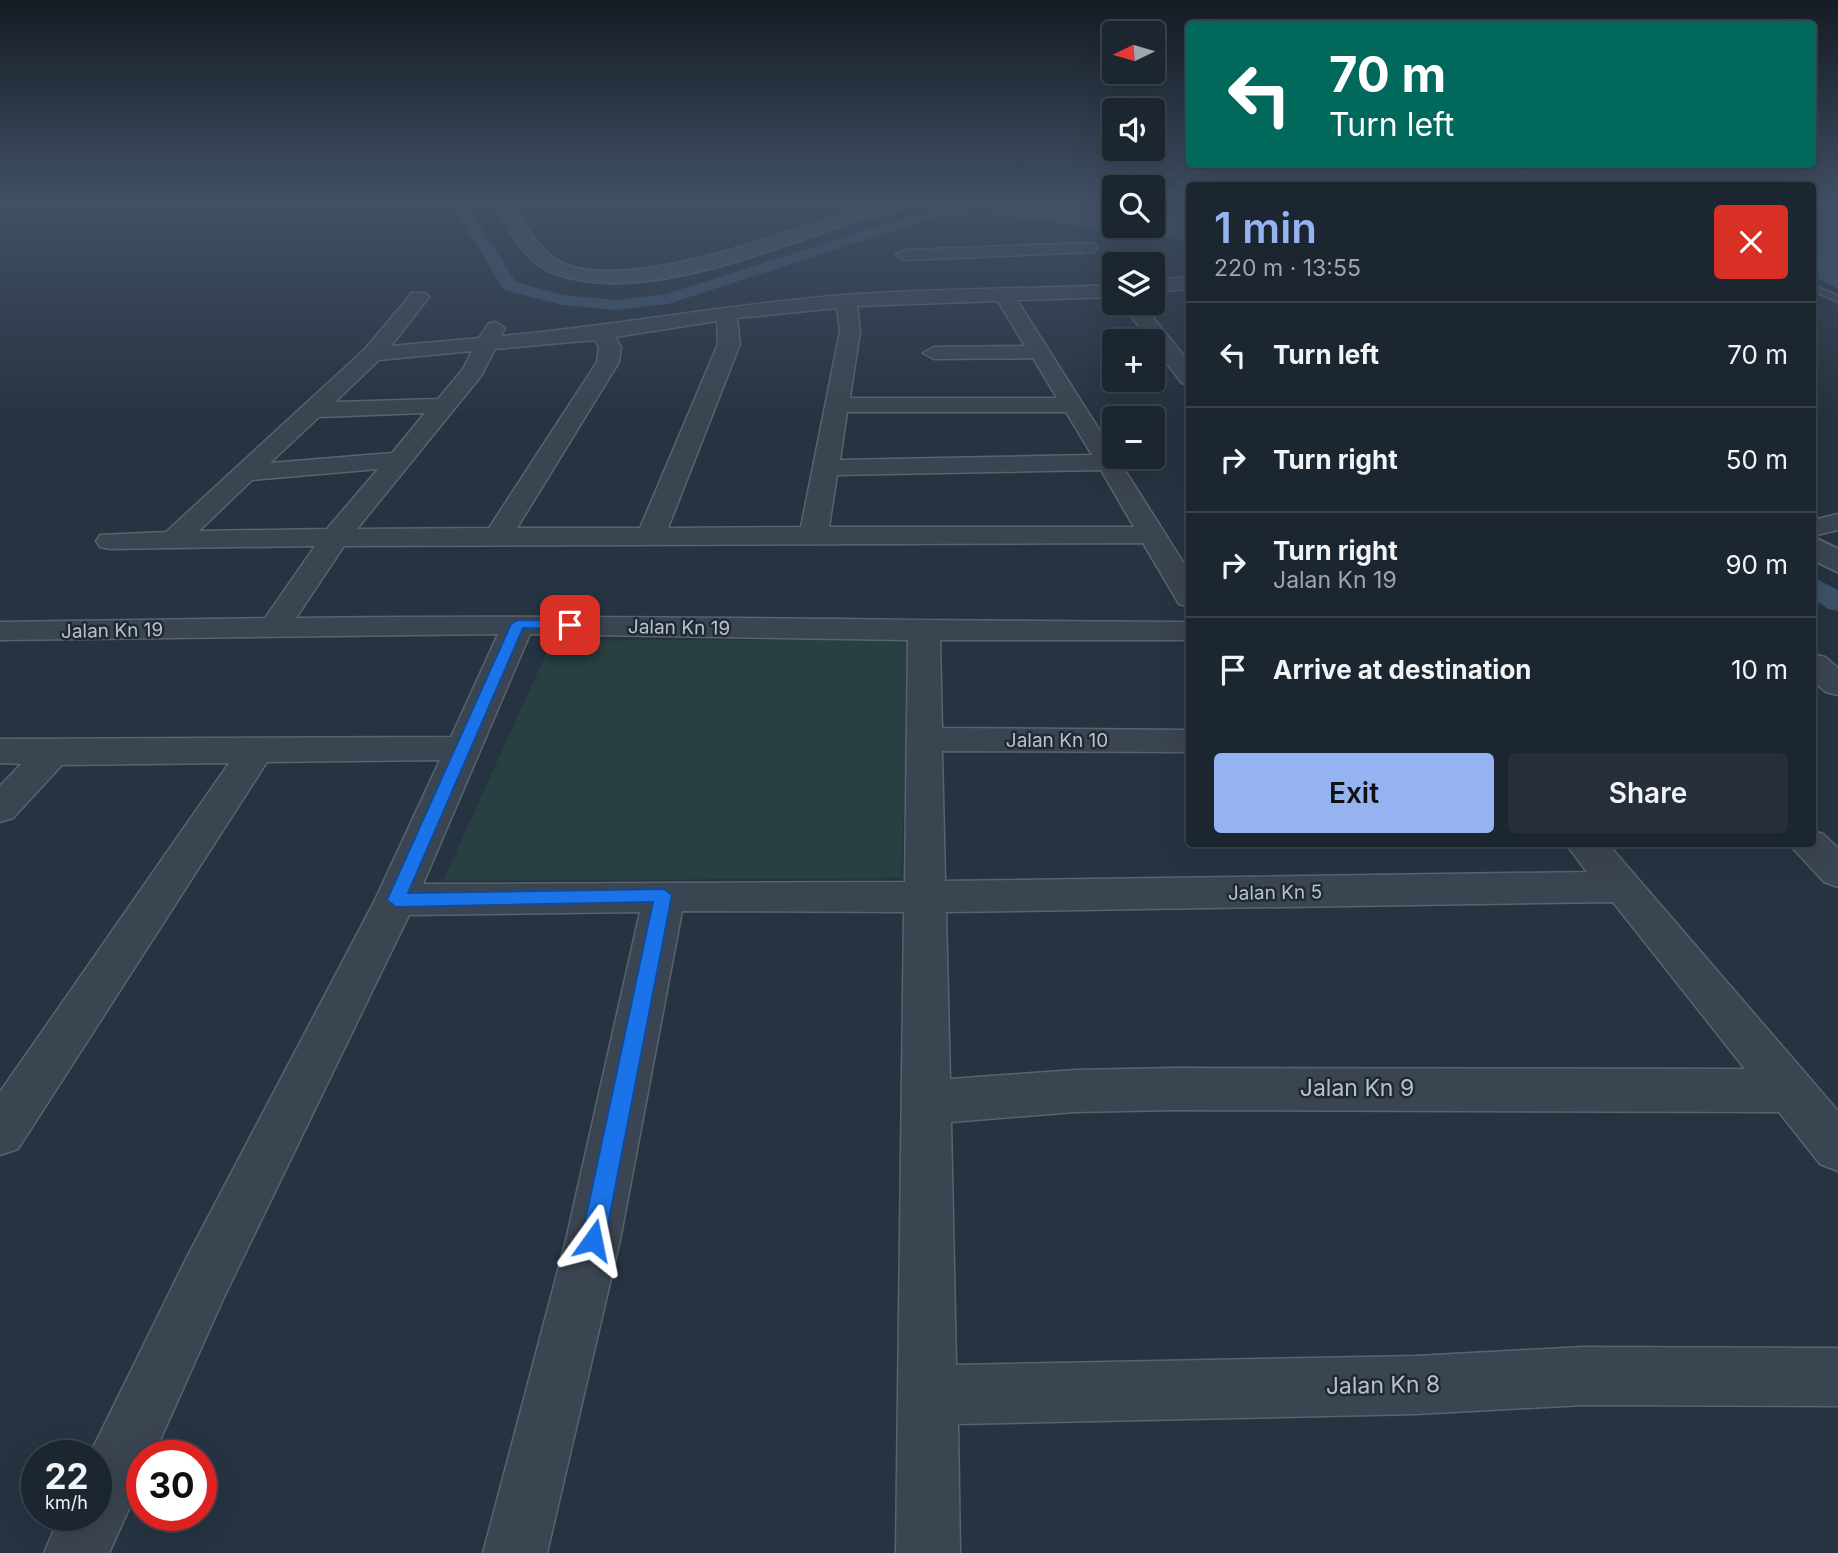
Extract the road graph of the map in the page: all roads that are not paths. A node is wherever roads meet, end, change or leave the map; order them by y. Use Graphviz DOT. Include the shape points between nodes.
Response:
graph roads {
  1 [pos="572,272"];
  2 [pos="644,272"];
  3 [pos="1004,272"];
  4 [pos="1186,283"];
  5 [pos="1165,285"];
  6 [pos="1816,289"];
  7 [pos="1102,291"];
  8 [pos="1010,294"];
  9 [pos="419,298"];
  10 [pos="1838,299"];
  11 [pos="846,301"];
  12 [pos="727,313"];
  13 [pos="1140,315"];
  14 [pos="499,321"];
  15 [pos="602,333"];
  16 [pos="487,345"];
  17 [pos="1040,352"];
  18 [pos="934,353"];
  19 [pos="373,354"];
  20 [pos="1186,373"];
  21 [pos="835,405"];
  22 [pos="1073,405"];
  23 [pos="441,406"];
  24 [pos="312,411"];
  25 [pos="1102,451"];
  26 [pos="398,460"];
  27 [pos="1102,462"];
  28 [pos="828,468"];
  29 [pos="1113,469"];
  30 [pos="245,473"];
  31 [pos="1838,522"];
  32 [pos="1816,527"];
  33 [pos="1154,535"];
  34 [pos="336,537"];
  35 [pos="650,537"];
  36 [pos="497,538"];
  37 [pos="813,538"];
  38 [pos="173,540"];
  39 [pos="110,541"];
  40 [pos="1816,548"];
  41 [pos="1838,563"];
  42 [pos="1186,591"];
  43 [pos="518,624"];
  44 [pos="274,627"];
  45 [pos="924,630"];
  46 [pos="0,631"];
  47 [pos="1186,631"];
  48 [pos="1816,667"];
  49 [pos="1838,685"];
  50 [pos="925,738"];
  51 [pos="1186,741"];
  52 [pos="463,748"];
  53 [pos="0,751"];
  54 [pos="255,752"];
  55 [pos="52,753"];
  56 [pos="0,809"];
  57 [pos="1588,847"];
  58 [pos="1812,847"];
  59 [pos="1838,872"];
  60 [pos="1624,887"];
  61 [pos="664,895"];
  62 [pos="925,897"];
  63 [pos="396,900"];
  64 [pos="1789,1091"];
  65 [pos="926,1103"];
  66 [pos="0,1133"];
  67 [pos="1838,1148"];
  68 [pos="1838,1377"];
  69 [pos="927,1395"];
  70 [pos="112,1475"];
  71 [pos="86,1531"];
  72 [pos="76,1553"];
  73 [pos="516,1553"];
  74 [pos="928,1553"];
  1 -- 2 [label="main road" via="603,278"];
  3 -- 8 [label="street"];
  4 -- 5 [label="street"];
  6 -- 10 [label="lane"];
  7 -- 8 [label="street"];
  8 -- 11 [label="street"];
  8 -- 17 [label="street"];
  9 -- 19 [label="street"];
  11 -- 12 [label="street"];
  11 -- 21 [label="street" via="850,331"];
  12 -- 15 [label="street"];
  12 -- 35 [label="street" via="729,344"];
  13 -- 20 [label="street"];
  14 -- 16 [label="street"];
  15 -- 16 [label="street"];
  15 -- 36 [label="street" via="610,347 608,362"];
  16 -- 19 [label="street"];
  16 -- 23 [label="street" via="473,371"];
  17 -- 18 [label="street"];
  17 -- 22 [label="street"];
  19 -- 24 [label="street"];
  21 -- 22 [label="street"];
  21 -- 28 [label="street"];
  22 -- 25 [label="street"];
  23 -- 24 [label="street"];
  23 -- 26 [label="street"];
  24 -- 30 [label="street"];
  26 -- 30 [label="street"];
  26 -- 34 [label="street"];
  27 -- 28 [label="street"];
  28 -- 37 [label="street"];
  29 -- 33 [label="street"];
  30 -- 38 [label="street"];
  31 -- 32 [label="street"];
  33 -- 37 [label="street"];
  33 -- 42 [label="street"];
  34 -- 36 [label="street"];
  34 -- 38 [label="street"];
  34 -- 44 [label="street"];
  35 -- 36 [label="street"];
  35 -- 37 [label="street"];
  38 -- 39 [label="street"];
  40 -- 41 [label="street"];
  43 -- 44 [label="street, Jalan Kn 19"];
  43 -- 45 [label="street, Jalan Kn 19"];
  43 -- 52 [label="street"];
  44 -- 46 [label="street, Jalan Kn 19"];
  45 -- 47 [label="street, Jalan Kn 19"];
  45 -- 50 [label="street"];
  48 -- 49 [label="street"];
  50 -- 51 [label="street, Jalan Kn 10"];
  50 -- 62 [label="street"];
  52 -- 54 [label="street"];
  52 -- 63 [label="street"];
  53 -- 55 [label="street"];
  54 -- 55 [label="street"];
  54 -- 66 [label="street"];
  55 -- 56 [label="street"];
  57 -- 60 [label="street"];
  58 -- 59 [label="street"];
  60 -- 62 [label="street, Jalan Kn 5"];
  60 -- 64 [label="street"];
  61 -- 62 [label="street, Jalan Kn 5"];
  61 -- 63 [label="street, Jalan Kn 5"];
  61 -- 73 [label="street" via="593,1240"];
  62 -- 65 [label="street"];
  63 -- 70 [label="street" via="205,1278"];
  64 -- 65 [label="street, Jalan Kn 9" via="1128,1089 1005,1093"];
  64 -- 67 [label="street"];
  65 -- 69 [label="street"];
  68 -- 69 [label="street, Jalan Kn 8" via="1583,1376 1416,1385"];
  69 -- 74 [label="street"];
  71 -- 72 [label="street"];
}
